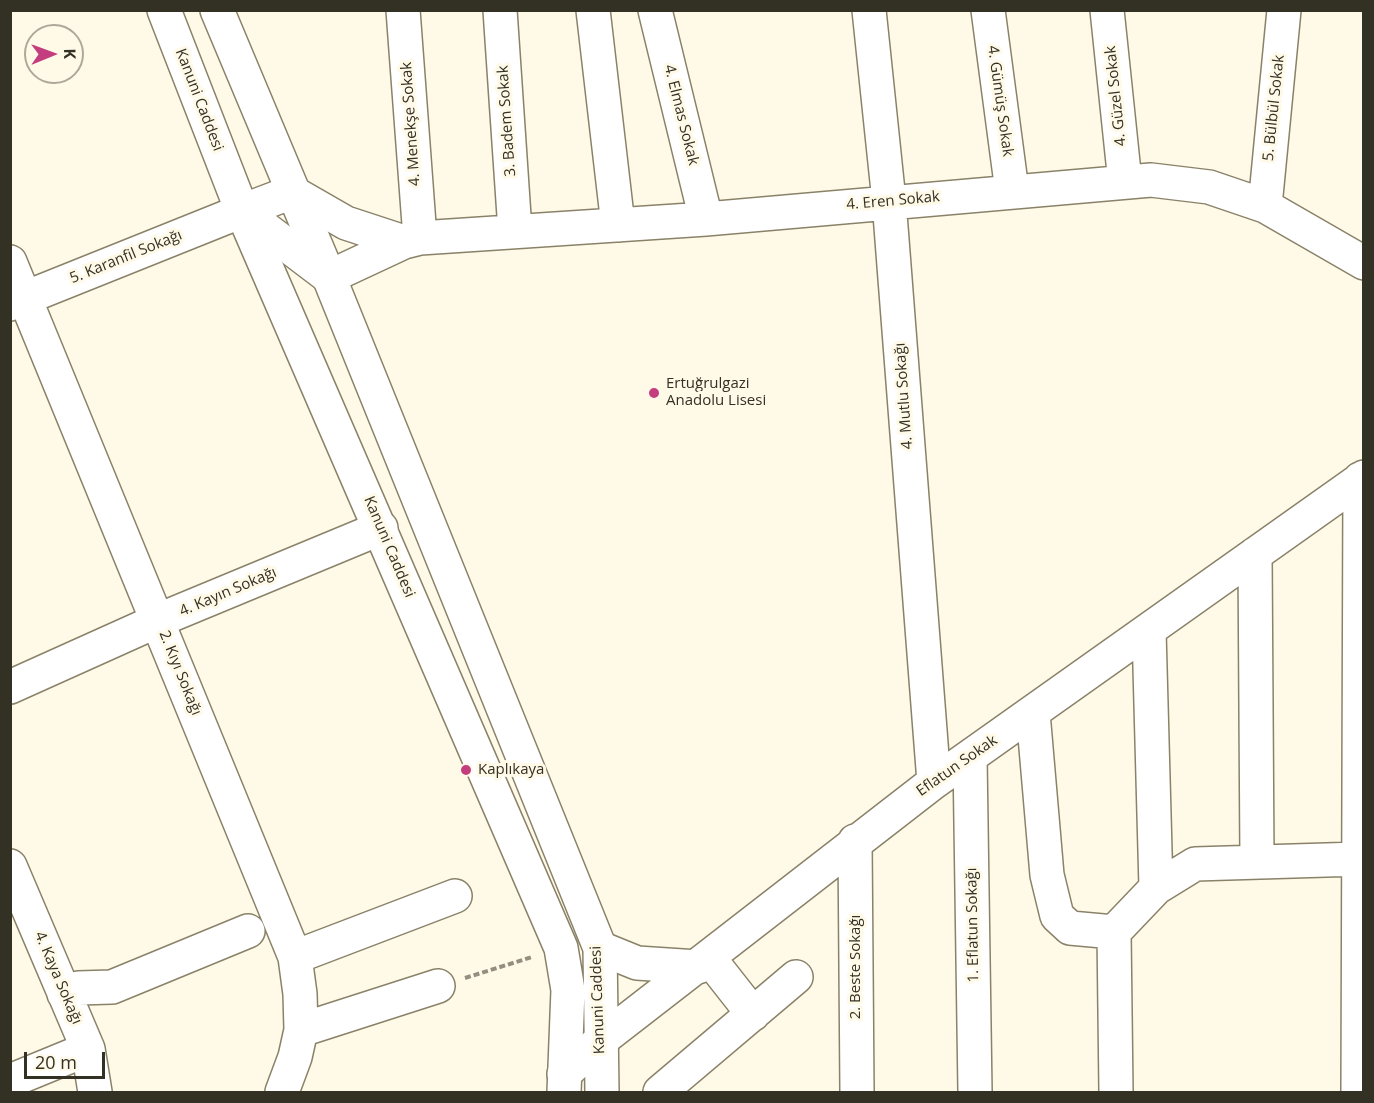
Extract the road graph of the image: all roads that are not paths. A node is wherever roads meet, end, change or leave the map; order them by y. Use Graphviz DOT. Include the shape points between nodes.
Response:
graph roads {
  1 [pos="164,10"];
  2 [pos="217,10"];
  3 [pos="403,10"];
  4 [pos="500,10"];
  5 [pos="593,10"];
  6 [pos="655,10"];
  7 [pos="869,10"];
  8 [pos="988,10"];
  9 [pos="1107,10"];
  10 [pos="1284,10"];
  11 [pos="1125,182"];
  12 [pos="1012,191"];
  13 [pos="292,192"];
  14 [pos="889,201"];
  15 [pos="1265,206"];
  16 [pos="242,210"];
  17 [pos="706,219"];
  18 [pos="618,225"];
  19 [pos="514,231"];
  20 [pos="412,240"];
  21 [pos="10,262"];
  22 [pos="1364,263"];
  23 [pos="329,277"];
  24 [pos="18,301"];
  25 [pos="1362,478"];
  26 [pos="381,528"];
  27 [pos="1255,554"];
  28 [pos="159,620"];
  29 [pos="1149,631"];
  30 [pos="10,687"];
  31 [pos="1034,713"];
  32 [pos="970,757"];
  33 [pos="934,782"];
  34 [pos="1361,820"];
  35 [pos="855,841"];
  36 [pos="1359,859"];
  37 [pos="1257,862"];
  38 [pos="10,866"];
  39 [pos="1156,888"];
  40 [pos="455,896"];
  41 [pos="248,932"];
  42 [pos="1114,933"];
  43 [pos="600,948"];
  44 [pos="295,957"];
  45 [pos="704,962"];
  46 [pos="796,978"];
  47 [pos="438,986"];
  48 [pos="64,994"];
  49 [pos="753,1014"];
  50 [pos="301,1030"];
  51 [pos="600,1041"];
  52 [pos="88,1049"];
  53 [pos="10,1081"];
  54 [pos="564,1083"];
  55 [pos="95,1092"];
  56 [pos="282,1092"];
  57 [pos="602,1092"];
  58 [pos="660,1092"];
  59 [pos="857,1092"];
  60 [pos="975,1092"];
  61 [pos="1116,1092"];
  62 [pos="1358,1092"];
  1 -- 16 [label="street, Kanuni Caddesi"];
  2 -- 13 [label="street, Kanuni Caddesi"];
  3 -- 20 [label="street, 4. Menekşe Sokak"];
  4 -- 19 [label="street, 3. Badem Sokak"];
  5 -- 18 [label="street"];
  6 -- 17 [label="street, 4. Elmas Sokak"];
  7 -- 14 [label="street, 4. Mutlu Sokağı"];
  8 -- 12 [label="street, 4. Gümüş Sokak"];
  9 -- 11 [label="street, 4. Güzel Sokak"];
  10 -- 15 [label="street, 5. Bülbül Sokak"];
  11 -- 12 [label="street, 4. Eren Sokak"];
  11 -- 15 [label="street, 4. Eren Sokak" via="1151,180 1209,187"];
  12 -- 14 [label="street, 4. Eren Sokak"];
  13 -- 16 [label="street, 5. Karanfil Sokağı"];
  13 -- 20 [label="street, 4. Eren Sokak" via="346,224"];
  13 -- 23 [label="street, Kanuni Caddesi"];
  14 -- 17 [label="street, 4. Eren Sokak"];
  14 -- 33 [label="street, 4. Mutlu Sokağı"];
  15 -- 22 [label="street, 4. Eren Sokak"];
  16 -- 23 [label="street"];
  16 -- 24 [label="street, 5. Karanfil Sokağı"];
  16 -- 26 [label="street, Kanuni Caddesi"];
  17 -- 18 [label="street, 4. Eren Sokak"];
  18 -- 19 [label="street, 4. Eren Sokak"];
  19 -- 20 [label="street, 4. Eren Sokak"];
  20 -- 23 [label="street, 4. Eren Sokak"];
  21 -- 24 [label="street, 2. Kıyı Sokağı"];
  23 -- 43 [label="street, Kanuni Caddesi"];
  24 -- 28 [label="street, 2. Kıyı Sokağı"];
  25 -- 27 [label="street, Eflatun Sokak"];
  25 -- 34 [label="street"];
  26 -- 28 [label="street, 4. Kayın Sokağı"];
  26 -- 54 [label="street, Kanuni Caddesi" via="561,948 568,990"];
  27 -- 29 [label="street, Eflatun Sokak"];
  27 -- 37 [label="street"];
  28 -- 30 [label="street, 4. Kayın Sokağı"];
  28 -- 44 [label="street, 2. Kıyı Sokağı"];
  29 -- 31 [label="street, Eflatun Sokak"];
  29 -- 39 [label="street"];
  31 -- 32 [label="street, Eflatun Sokak"];
  31 -- 42 [label="street" via="1047,875 1057,916 1070,928"];
  32 -- 33 [label="street, Eflatun Sokak"];
  32 -- 60 [label="street, 1. Eflatun Sokağı"];
  33 -- 35 [label="street, Eflatun Sokak"];
  34 -- 36 [label="street"];
  35 -- 45 [label="street, Eflatun Sokak"];
  35 -- 59 [label="street, 2. Beste Sokağı"];
  36 -- 37 [label="street"];
  36 -- 62 [label="street"];
  37 -- 39 [label="street" via="1195,864"];
  38 -- 48 [label="street, 4. Kaya Sokağı"];
  39 -- 42 [label="street"];
  40 -- 44 [label="street"];
  41 -- 48 [label="street" via="112,987 78,988"];
  42 -- 61 [label="street"];
  43 -- 45 [label="street" via="636,963"];
  43 -- 51 [label="street, Kanuni Caddesi"];
  44 -- 50 [label="street, 2. Kıyı Sokağı"];
  45 -- 49 [label="street"];
  45 -- 51 [label="street, Eflatun Sokak"];
  46 -- 49 [label="street"];
  47 -- 50 [label="street"];
  48 -- 52 [label="street, 4. Kaya Sokağı"];
  49 -- 58 [label="street"];
  50 -- 56 [label="street, 2. Kıyı Sokağı"];
  51 -- 54 [label="street, Eflatun Sokak"];
  51 -- 57 [label="street, Kanuni Caddesi"];
  52 -- 53 [label="street"];
  52 -- 55 [label="street, 4. Kaya Sokağı"];
}
